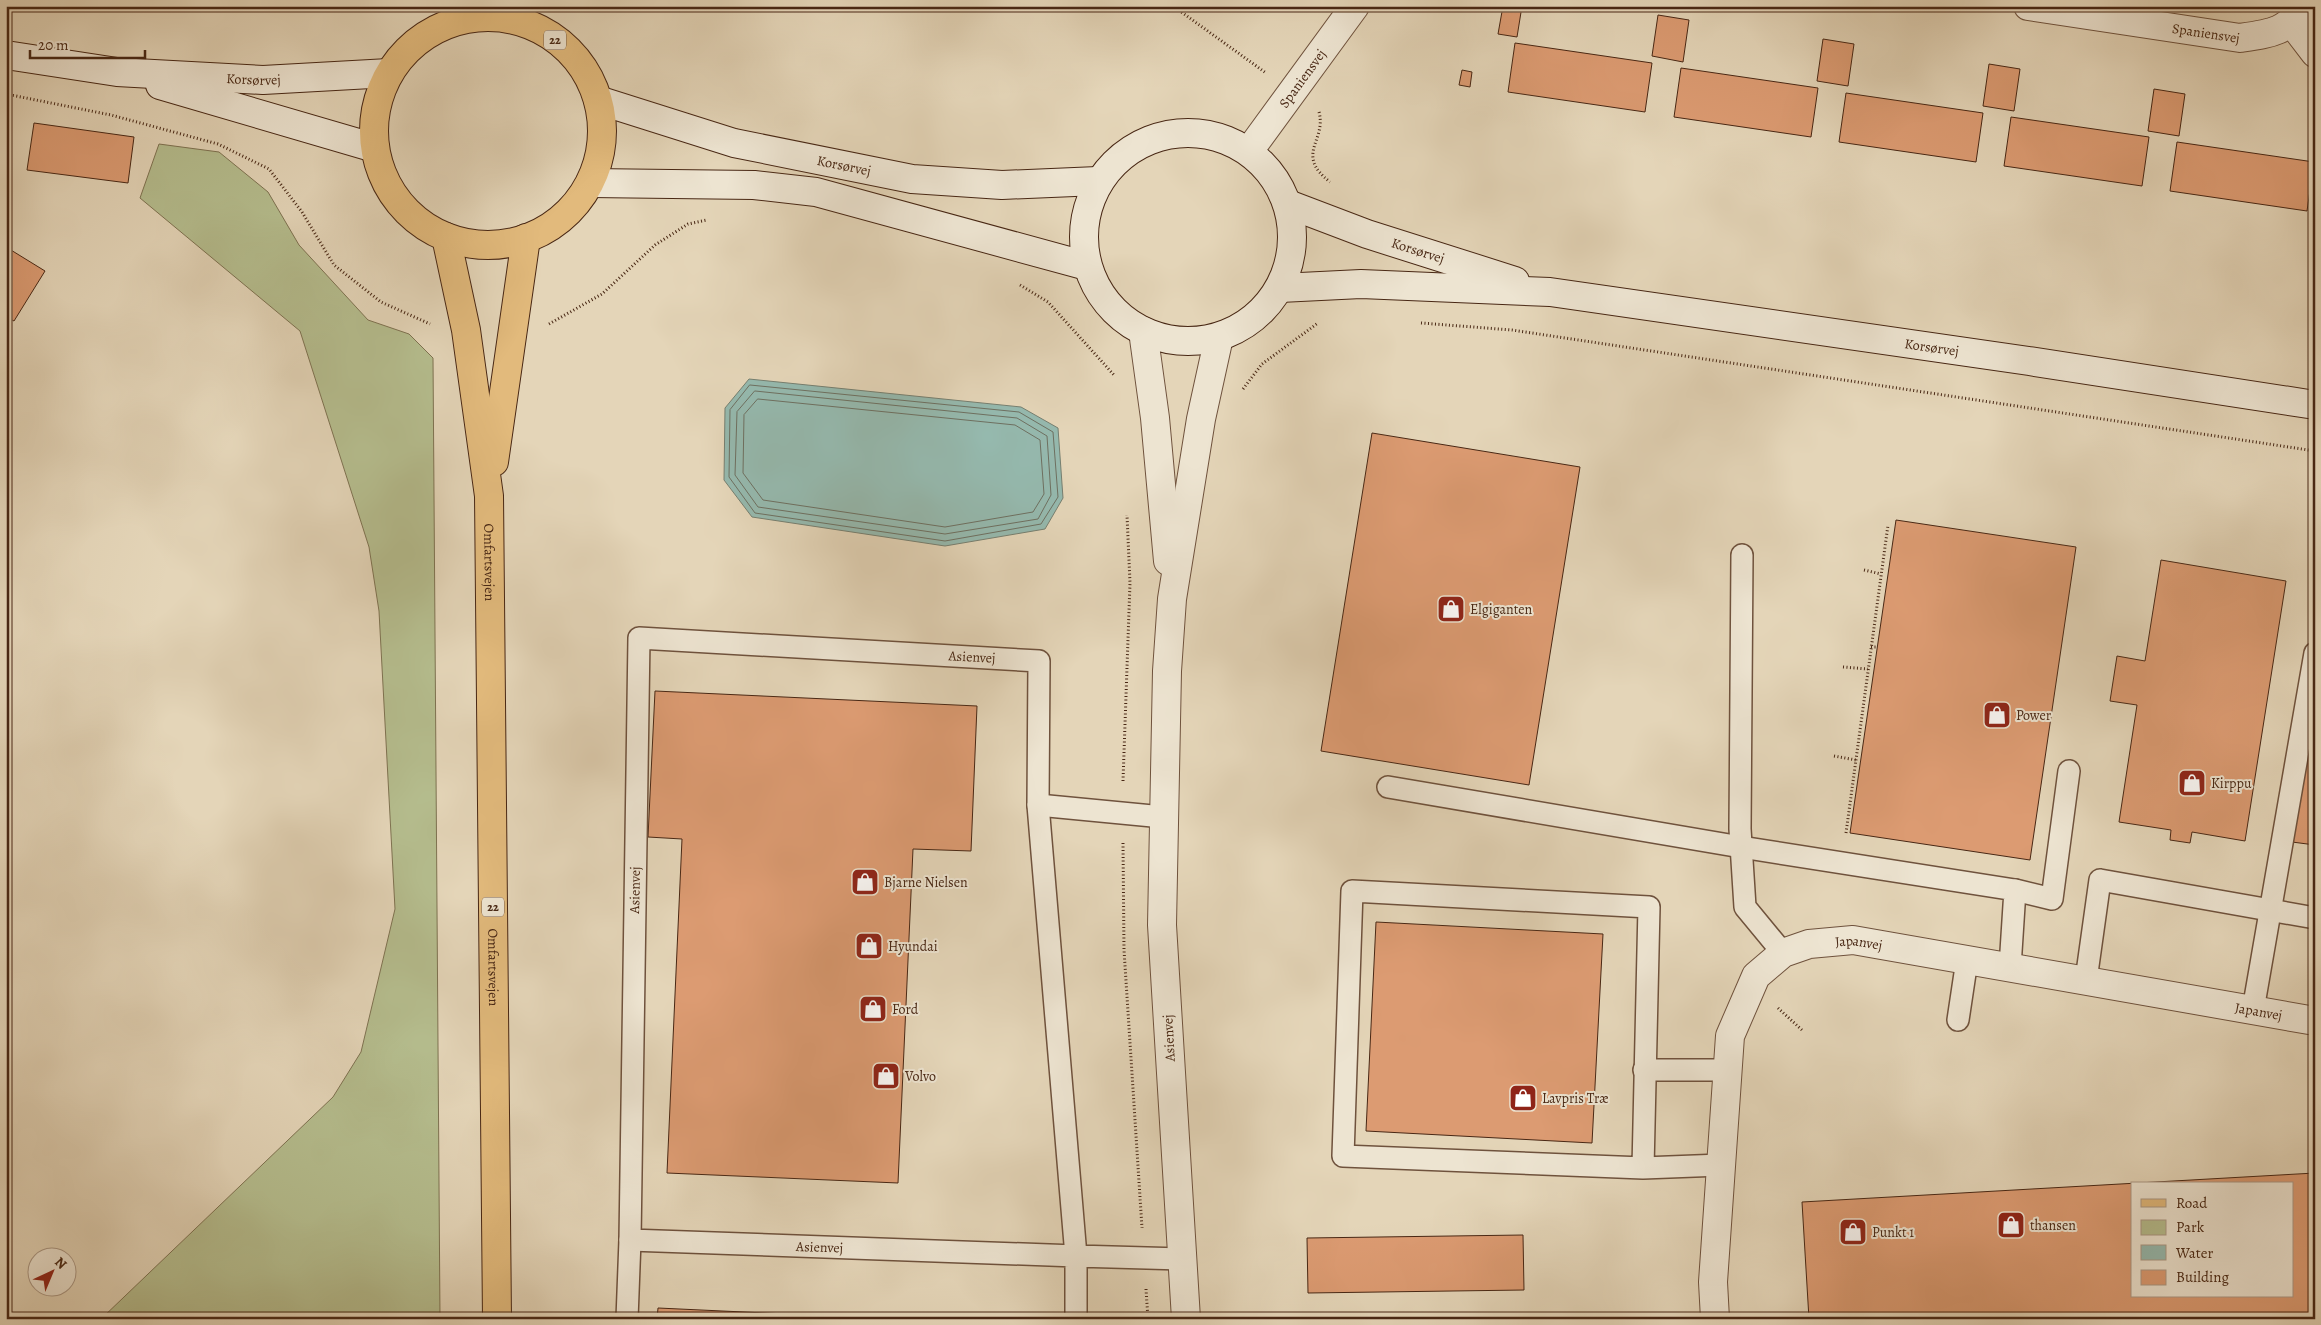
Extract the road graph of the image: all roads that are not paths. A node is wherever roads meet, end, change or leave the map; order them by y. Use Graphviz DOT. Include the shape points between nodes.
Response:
graph roads {
  1 [pos="1355,6"];
  2 [pos="2028,6"];
  3 [pos="452,14"];
  4 [pos="2300,15"];
  5 [pos="532,16"];
  6 [pos="2315,53"];
  7 [pos="6,55"];
  8 [pos="117,72"];
  9 [pos="389,73"];
  10 [pos="598,100"];
  11 [pos="374,148"];
  12 [pos="1250,151"];
  13 [pos="1098,181"];
  14 [pos="590,183"];
  15 [pos="1288,204"];
  16 [pos="446,237"];
  17 [pos="526,238"];
  18 [pos="1087,266"];
  19 [pos="1280,288"];
  20 [pos="1550,292"];
  21 [pos="1144,331"];
  22 [pos="1219,337"];
  23 [pos="2315,405"];
  24 [pos="489,496"];
  25 [pos="1742,555"];
  26 [pos="1172,599"];
  27 [pos="2315,653"];
  28 [pos="2069,771"];
  29 [pos="1388,787"];
  30 [pos="1038,804"];
  31 [pos="1163,817"];
  32 [pos="1741,847"];
  33 [pos="2015,890"];
  34 [pos="2270,910"];
  35 [pos="2315,918"];
  36 [pos="1783,953"];
  37 [pos="1967,960"];
  38 [pos="2010,967"];
  39 [pos="2086,980"];
  40 [pos="2253,1010"];
  41 [pos="1958,1020"];
  42 [pos="2315,1021"];
  43 [pos="1644,1070"];
  44 [pos="1727,1070"];
  45 [pos="1721,1165"];
  46 [pos="1643,1168"];
  47 [pos="630,1240"];
  48 [pos="1076,1256"];
  49 [pos="1182,1260"];
  50 [pos="497,1319"];
  51 [pos="628,1319"];
  52 [pos="1076,1319"];
  53 [pos="1186,1319"];
  54 [pos="1715,1319"];
  1 -- 12 [label="main road, Spaniensvej"];
  2 -- 4 [label="main road, Spaniensvej" via="2240,38 2271,34"];
  3 -- 5 [label="main road, 22" via="506,18"];
  3 -- 9 [label="main road, 22" via="405,52"];
  4 -- 6 [label="main road, Spaniensvej"];
  5 -- 10 [label="main road, 22" via="584,69"];
  7 -- 8 [label="main road, Korsørvej"];
  8 -- 9 [label="main road, Korsørvej" via="263,80"];
  8 -- 11 [label="main road, Korsørvej"];
  9 -- 11 [label="main road, 22" via="378,97"];
  10 -- 13 [label="main road, Korsørvej" via="734,143 895,177 1002,185"];
  10 -- 14 [label="main road, 22" via="602,128 599,156"];
  11 -- 16 [label="main road, 22" via="383,176 398,202 420,223"];
  12 -- 13 [label="main road" via="1218,136 1184,131 1151,138 1121,155"];
  12 -- 15 [label="main road" via="1273,174"];
  13 -- 18 [label="main road" via="1085,218 1083,237"];
  14 -- 17 [label="main road, 22" via="573,207 552,226"];
  14 -- 18 [label="main road" via="754,184 816,192"];
  15 -- 19 [label="main road" via="1293,232 1290,261"];
  15 -- 20 [label="main road, Korsørvej" via="1367,234"];
  16 -- 17 [label="main road, 22" via="472,244"];
  16 -- 24 [label="main road, Omfartsvejen / 22" via="466,330"];
  17 -- 24 [label="main road, Omfartsvejen / 22"];
  18 -- 21 [label="main road" via="1100,293 1112,308"];
  19 -- 20 [label="main road, Korsørvej" via="1361,284"];
  19 -- 22 [label="main road" via="1264,309 1244,326"];
  20 -- 23 [label="main road, Korsørvej"];
  21 -- 22 [label="main road" via="1194,342"];
  21 -- 26 [label="main road, Asienvej"];
  22 -- 26 [label="main road, Asienvej" via="1201,419"];
  24 -- 50 [label="main road, Omfartsvejen / 22"];
  25 -- 32 [label="lane"];
  26 -- 31 [label="main road, Asienvej"];
  27 -- 34 [label="lane"];
  28 -- 33 [label="lane" via="2052,899"];
  29 -- 32 [label="lane"];
  30 -- 31 [label="lane"];
  30 -- 47 [label="lane, Asienvej" via="1039,661 639,638"];
  30 -- 48 [label="lane, Asienvej"];
  31 -- 49 [label="main road, Asienvej" via="1162,925"];
  32 -- 33 [label="lane"];
  32 -- 36 [label="lane" via="1745,907"];
  33 -- 38 [label="lane"];
  34 -- 35 [label="lane"];
  34 -- 39 [label="lane" via="2100,880"];
  34 -- 40 [label="lane"];
  36 -- 37 [label="main road, Japanvej" via="1809,944 1853,940"];
  36 -- 44 [label="main road, Japanvej" via="1756,976 1730,1036"];
  37 -- 38 [label="main road, Japanvej"];
  37 -- 41 [label="lane"];
  38 -- 39 [label="main road, Japanvej"];
  39 -- 40 [label="main road, Japanvej"];
  40 -- 42 [label="main road, Japanvej"];
  43 -- 44 [label="lane"];
  43 -- 46 [label="lane"];
  43 -- 46 [label="lane" via="1649,907 1352,891 1343,1156"];
  44 -- 45 [label="main road, Japanvej"];
  45 -- 46 [label="lane"];
  45 -- 54 [label="main road, Japanvej" via="1713,1282"];
  47 -- 48 [label="lane, Asienvej"];
  47 -- 51 [label="lane"];
  48 -- 49 [label="lane, Asienvej"];
  48 -- 52 [label="lane"];
  49 -- 53 [label="main road, Asienvej"];
}
